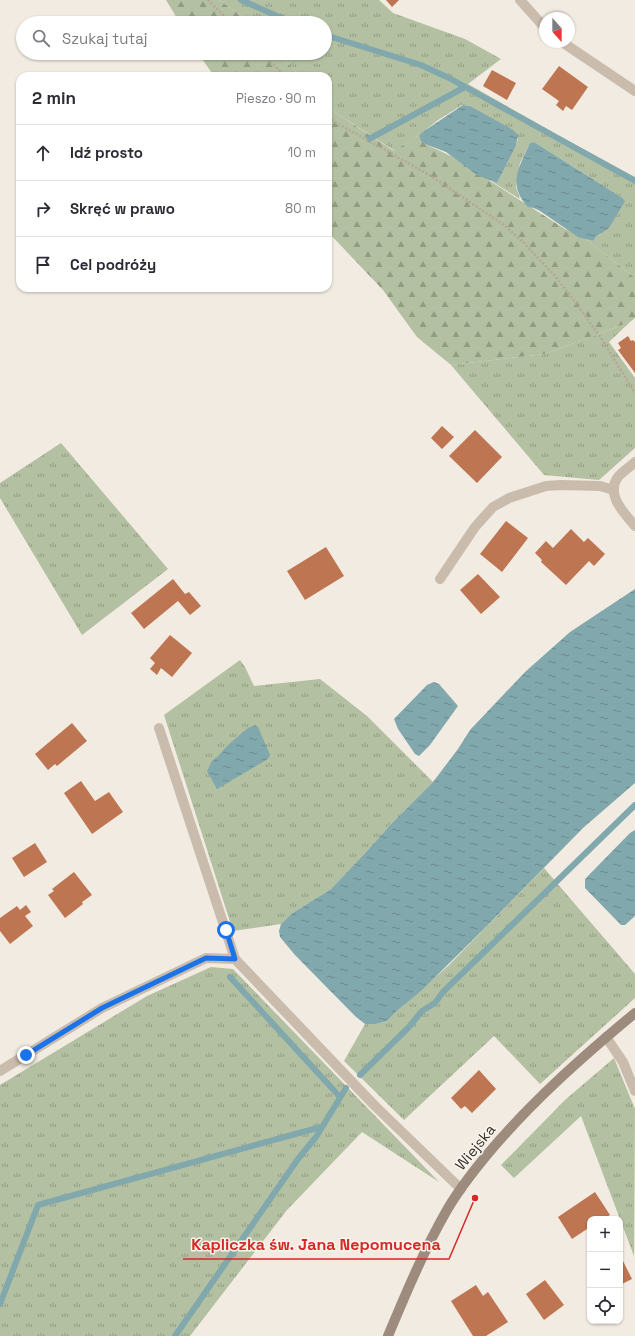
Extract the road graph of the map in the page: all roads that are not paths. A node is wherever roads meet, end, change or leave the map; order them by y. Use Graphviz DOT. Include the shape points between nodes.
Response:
graph roads {
  1 [pos="520,0"];
  2 [pos="539,21"];
  3 [pos="571,48"];
  4 [pos="635,91"];
  5 [pos="635,462"];
  6 [pos="614,490"];
  7 [pos="635,526"];
  8 [pos="440,579"];
  9 [pos="160,728"];
  10 [pos="235,959"];
  11 [pos="635,1013"];
  12 [pos="606,1037"];
  13 [pos="0,1071"];
  14 [pos="635,1091"];
  15 [pos="461,1188"];
  16 [pos="388,1336"];
  1 -- 2 [label="street"];
  3 -- 4 [label="street"];
  5 -- 6 [label="street" via="618,477"];
  6 -- 7 [label="street" via="614,496"];
  6 -- 8 [label="street" via="600,486 546,486 509,498 493,507 475,527"];
  9 -- 10 [label="street"];
  10 -- 13 [label="street" via="206,958 178,971 102,1008"];
  10 -- 15 [label="street" via="374,1105"];
  11 -- 12 [label="street, Wiejska"];
  12 -- 14 [label="street" via="623,1062"];
  12 -- 15 [label="street, Wiejska" via="521,1117"];
  15 -- 16 [label="street, Wiejska" via="447,1209 411,1279"];
}
